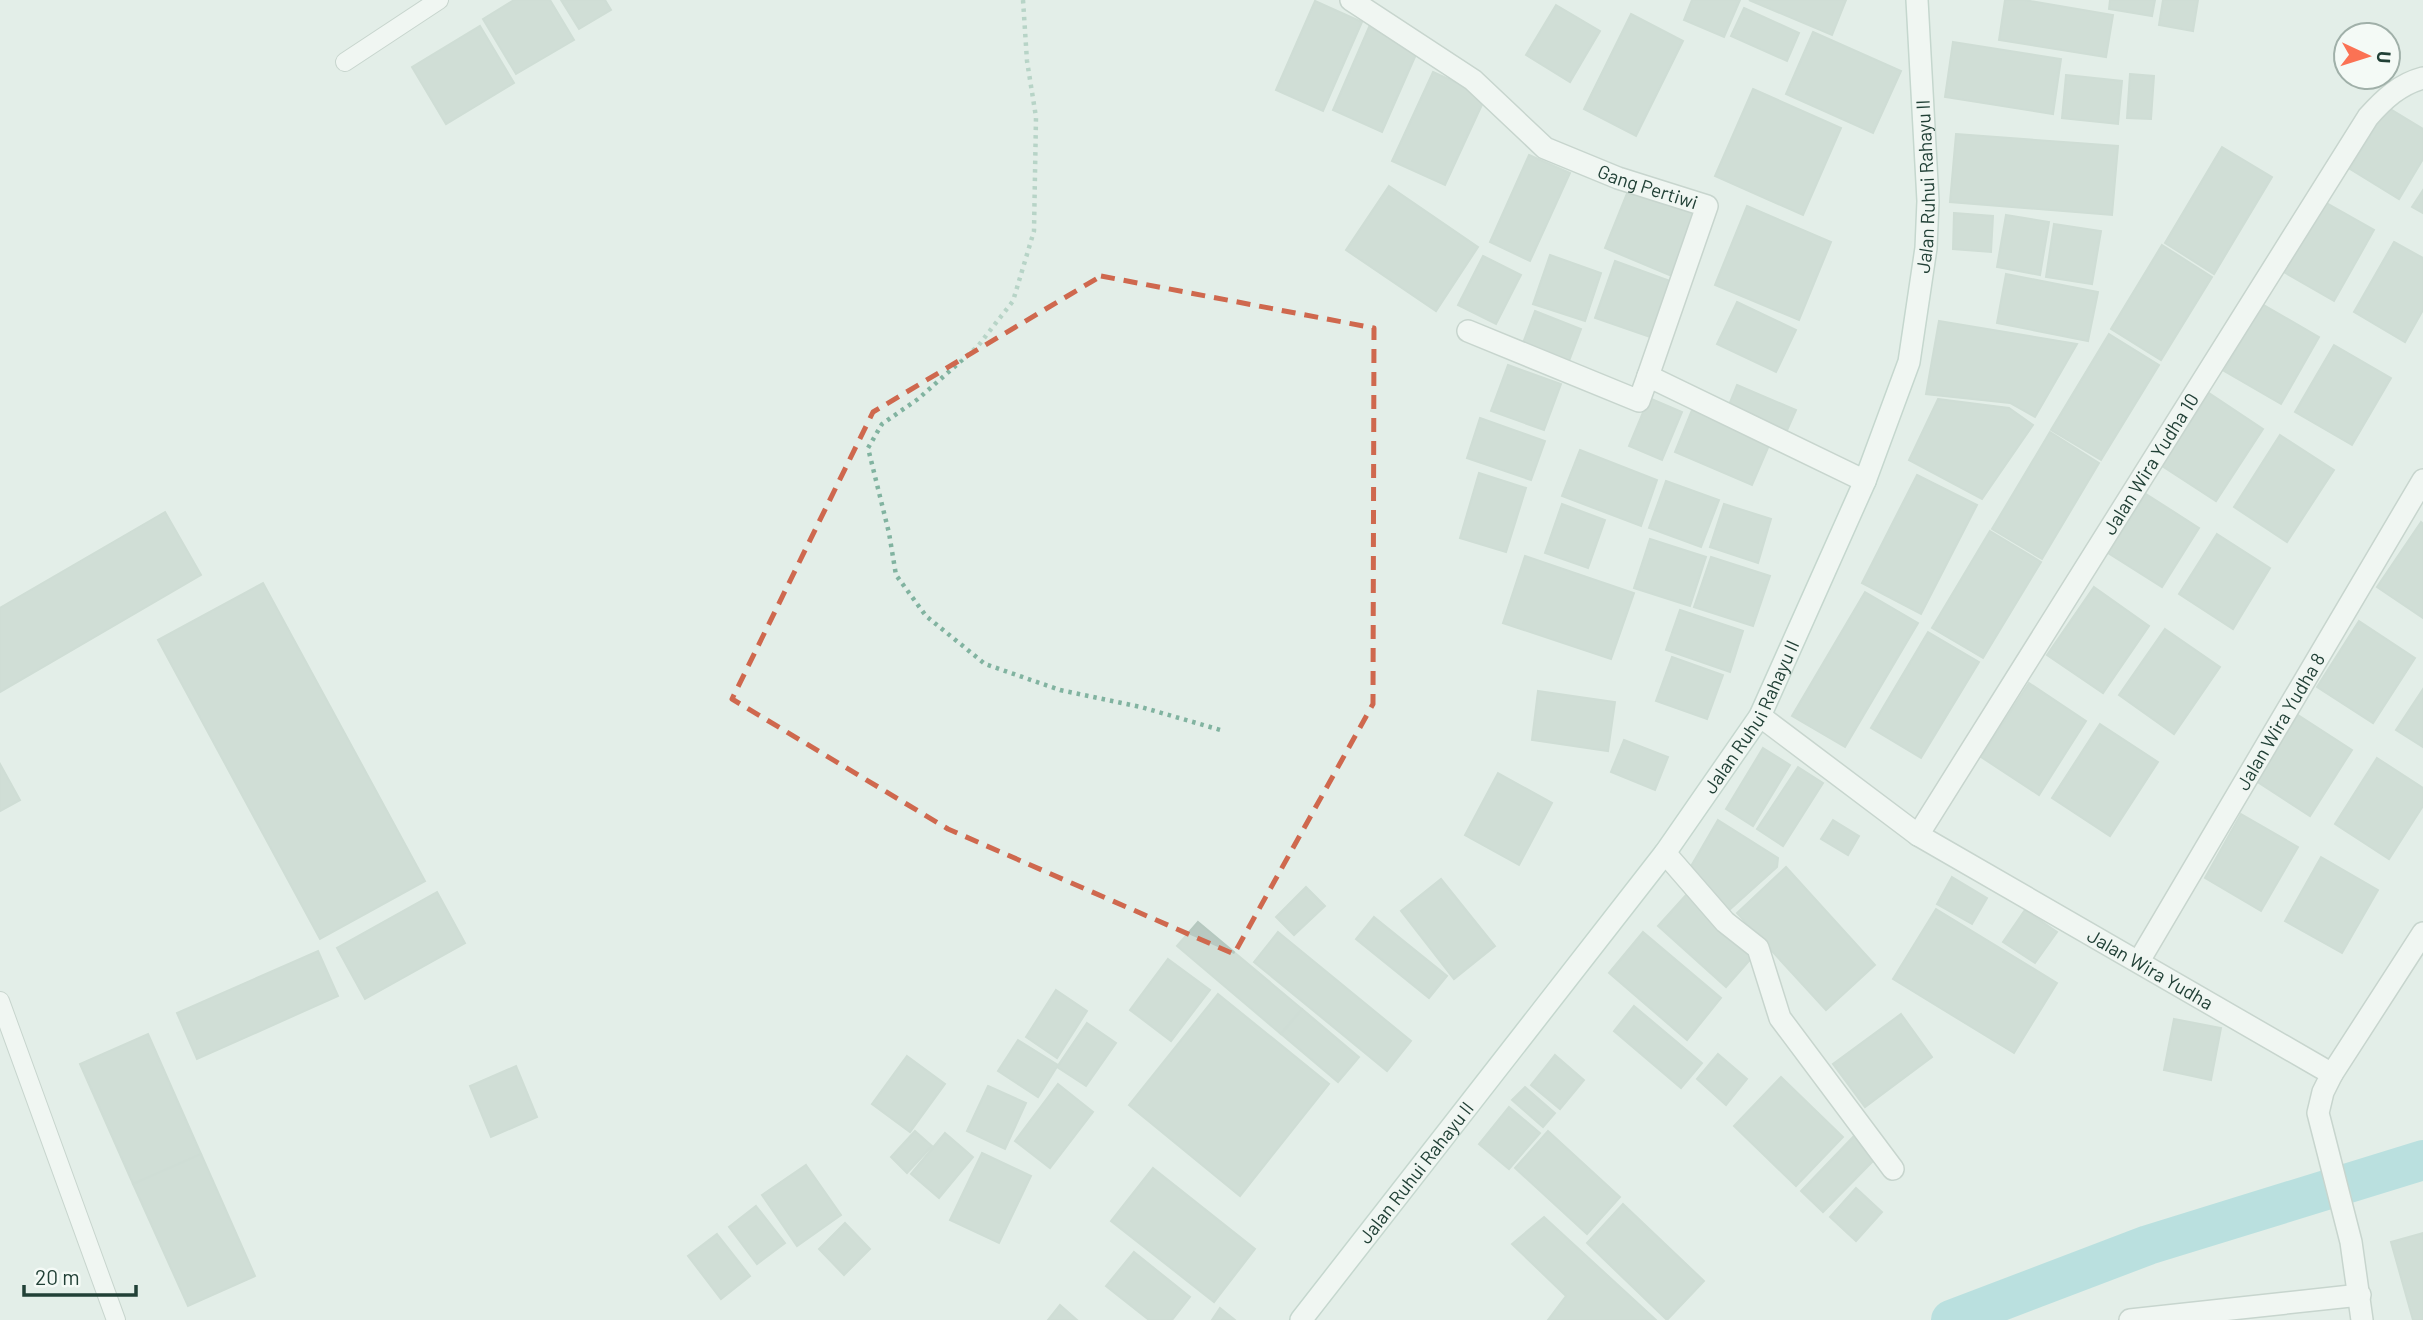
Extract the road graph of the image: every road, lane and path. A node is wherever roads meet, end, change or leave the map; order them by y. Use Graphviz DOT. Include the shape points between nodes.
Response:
graph roads {
  1 [pos="439,0"];
  2 [pos="1023,0"];
  3 [pos="1351,0"];
  4 [pos="1917,0"];
  5 [pos="345,62"];
  6 [pos="2423,78"];
  7 [pos="1468,331"];
  8 [pos="1648,376"];
  9 [pos="1865,481"];
  10 [pos="2423,481"];
  11 [pos="1760,716"];
  12 [pos="1224,732"];
  13 [pos="1918,835"];
  14 [pos="1665,853"];
  15 [pos="2423,933"];
  16 [pos="2139,961"];
  17 [pos="0,1001"];
  18 [pos="2332,1074"];
  19 [pos="1893,1169"];
  20 [pos="2360,1295"];
  21 [pos="116,1320"];
  22 [pos="1301,1320"];
  23 [pos="2130,1320"];
  24 [pos="2362,1320"];
  1 -- 5 [label="lane"];
  2 -- 12 [label="path" via="1036,117 1034,231 1013,301 978,346 882,424 868,448 895,575 926,616 985,664 1060,690 1141,707"];
  3 -- 8 [label="street, Gang Pertiwi" via="1473,80 1545,148 1618,178 1707,206"];
  4 -- 9 [label="street, Jalan Ruhui Rahayu II" via="1926,136 1926,248 1909,362"];
  6 -- 13 [label="street, Jalan Wira Yudha 10" via="2386,96 2368,117"];
  7 -- 8 [label="street" via="1639,401"];
  8 -- 9 [label="street"];
  9 -- 11 [label="street, Jalan Ruhui Rahayu II"];
  10 -- 16 [label="street, Jalan Wira Yudha 8"];
  11 -- 13 [label="street, Jalan Wira Yudha"];
  11 -- 14 [label="street, Jalan Ruhui Rahayu II"];
  13 -- 16 [label="street, Jalan Wira Yudha"];
  14 -- 19 [label="street" via="1725,922 1758,948 1780,1018"];
  14 -- 22 [label="street, Jalan Ruhui Rahayu II"];
  15 -- 18 [label="street"];
  16 -- 18 [label="street, Jalan Wira Yudha"];
  17 -- 21 [label="lane"];
  18 -- 20 [label="street" via="2322,1091 2319,1113"];
  20 -- 23 [label="street"];
  20 -- 24 [label="street"];
}
